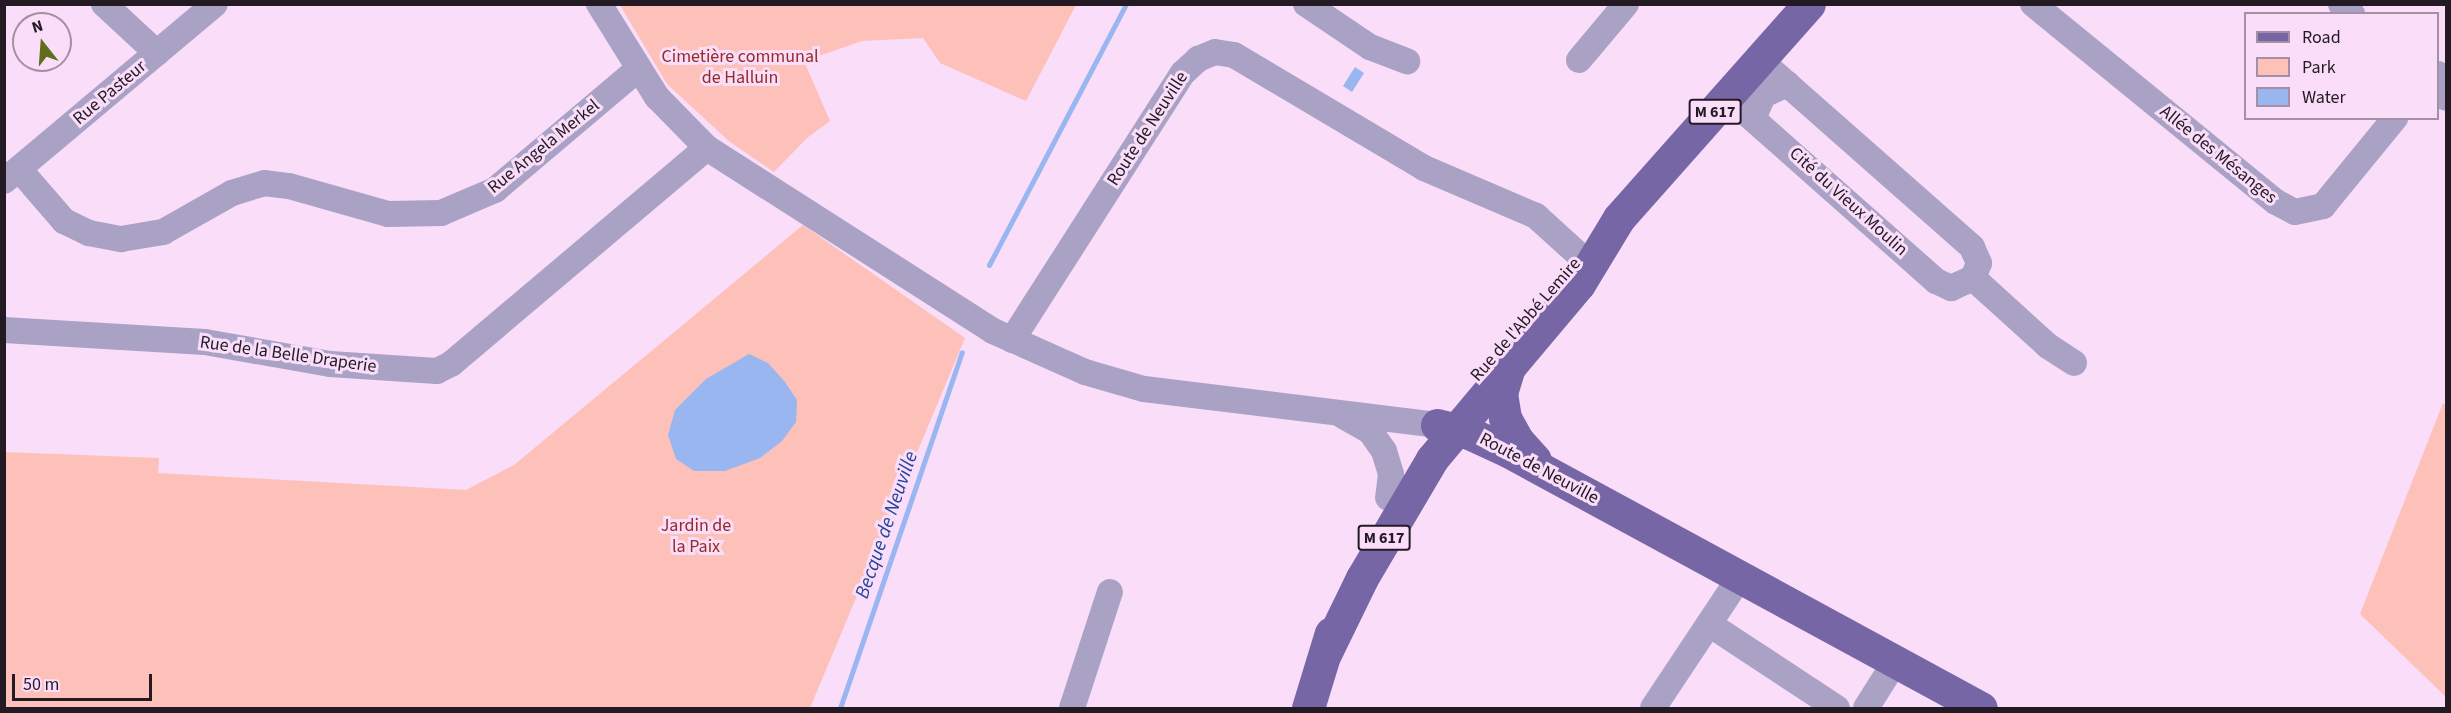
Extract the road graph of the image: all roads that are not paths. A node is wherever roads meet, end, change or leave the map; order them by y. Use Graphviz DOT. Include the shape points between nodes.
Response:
graph roads {
  1 [pos="104,4"];
  2 [pos="215,4"];
  3 [pos="599,4"];
  4 [pos="1306,4"];
  5 [pos="1809,4"];
  6 [pos="2033,4"];
  7 [pos="1618,7"];
  8 [pos="157,53"];
  9 [pos="1579,60"];
  10 [pos="1760,60"];
  11 [pos="1407,61"];
  12 [pos="637,70"];
  13 [pos="2439,77"];
  14 [pos="1788,84"];
  15 [pos="1728,97"];
  16 [pos="2446,98"];
  17 [pos="1754,119"];
  18 [pos="2393,120"];
  19 [pos="707,148"];
  20 [pos="12,175"];
  21 [pos="1585,261"];
  22 [pos="1973,278"];
  23 [pos="4,330"];
  24 [pos="1012,340"];
  25 [pos="2074,363"];
  26 [pos="1509,366"];
  27 [pos="1331,412"];
  28 [pos="1446,427"];
  29 [pos="1560,479"];
  30 [pos="1388,498"];
  31 [pos="1740,577"];
  32 [pos="1110,592"];
  33 [pos="1709,624"];
  34 [pos="1325,654"];
  35 [pos="1895,662"];
  36 [pos="1072,708"];
  37 [pos="1308,708"];
  38 [pos="1653,708"];
  39 [pos="1837,708"];
  40 [pos="1866,708"];
  41 [pos="1981,708"];
  1 -- 8 [label="street"];
  2 -- 8 [label="street, Rue Pasteur"];
  3 -- 12 [label="street, Route de Neuville"];
  4 -- 11 [label="street" via="1370,47"];
  5 -- 10 [label="main road, Rue de l'Abbé Lemire / M 617"];
  6 -- 18 [label="street, Allée des Mésanges" via="2276,202 2295,212 2323,206"];
  7 -- 9 [label="street"];
  8 -- 20 [label="street, Rue Pasteur"];
  10 -- 14 [label="street"];
  10 -- 15 [label="main road, Rue de l'Abbé Lemire / M 617"];
  12 -- 19 [label="street, Route de Neuville" via="671,114"];
  12 -- 20 [label="street, Rue Angela Merkel" via="506,182 474,201 441,213 388,214 289,186 264,183 232,193 163,232 133,239 111,238 64,221"];
  13 -- 16 [label="street"];
  14 -- 17 [label="street" via="1764,95"];
  14 -- 22 [label="street" via="1972,247 1979,263"];
  15 -- 17 [label="street, Cité du Vieux Moulin"];
  15 -- 21 [label="main road, Rue de l'Abbé Lemire / M 617"];
  17 -- 22 [label="street, Cité du Vieux Moulin" via="1936,281 1951,288"];
  19 -- 23 [label="street, Rue de la Belle Draperie" via="451,364 437,371 330,364 205,342"];
  19 -- 24 [label="street, Route de Neuville" via="943,302"];
  21 -- 24 [label="street, Route de Neuville" via="1536,216 1424,168 1234,55 1215,52 1198,59 1183,73"];
  21 -- 26 [label="main road, Rue de l'Abbé Lemire / M 617" via="1579,284"];
  21 -- 28 [label="main road, Rue de l'Abbé Lemire / M 617"];
  22 -- 25 [label="street" via="2048,346"];
  24 -- 27 [label="street, Route de Neuville" via="1085,372 1144,389"];
  26 -- 28 [label="main road, Rue de l'Abbé Lemire / M 617"];
  26 -- 29 [label="main road" via="1501,393 1505,418 1528,454"];
  27 -- 28 [label="street, Route de Neuville"];
  27 -- 30 [label="street" via="1361,424 1378,441 1391,474"];
  28 -- 29 [label="main road, Route de Neuville" via="1486,440"];
  28 -- 30 [label="main road, M 617"];
  28 -- 34 [label="main road, M 617"];
  29 -- 31 [label="main road, Route de Neuville"];
  30 -- 34 [label="main road, M 617" via="1343,597"];
  31 -- 33 [label="street"];
  31 -- 35 [label="main road, Route de Neuville"];
  32 -- 36 [label="street"];
  33 -- 38 [label="street"];
  33 -- 39 [label="street"];
  34 -- 37 [label="main road, M 617"];
  35 -- 40 [label="street"];
  35 -- 41 [label="main road, Route de Neuville"];
}
